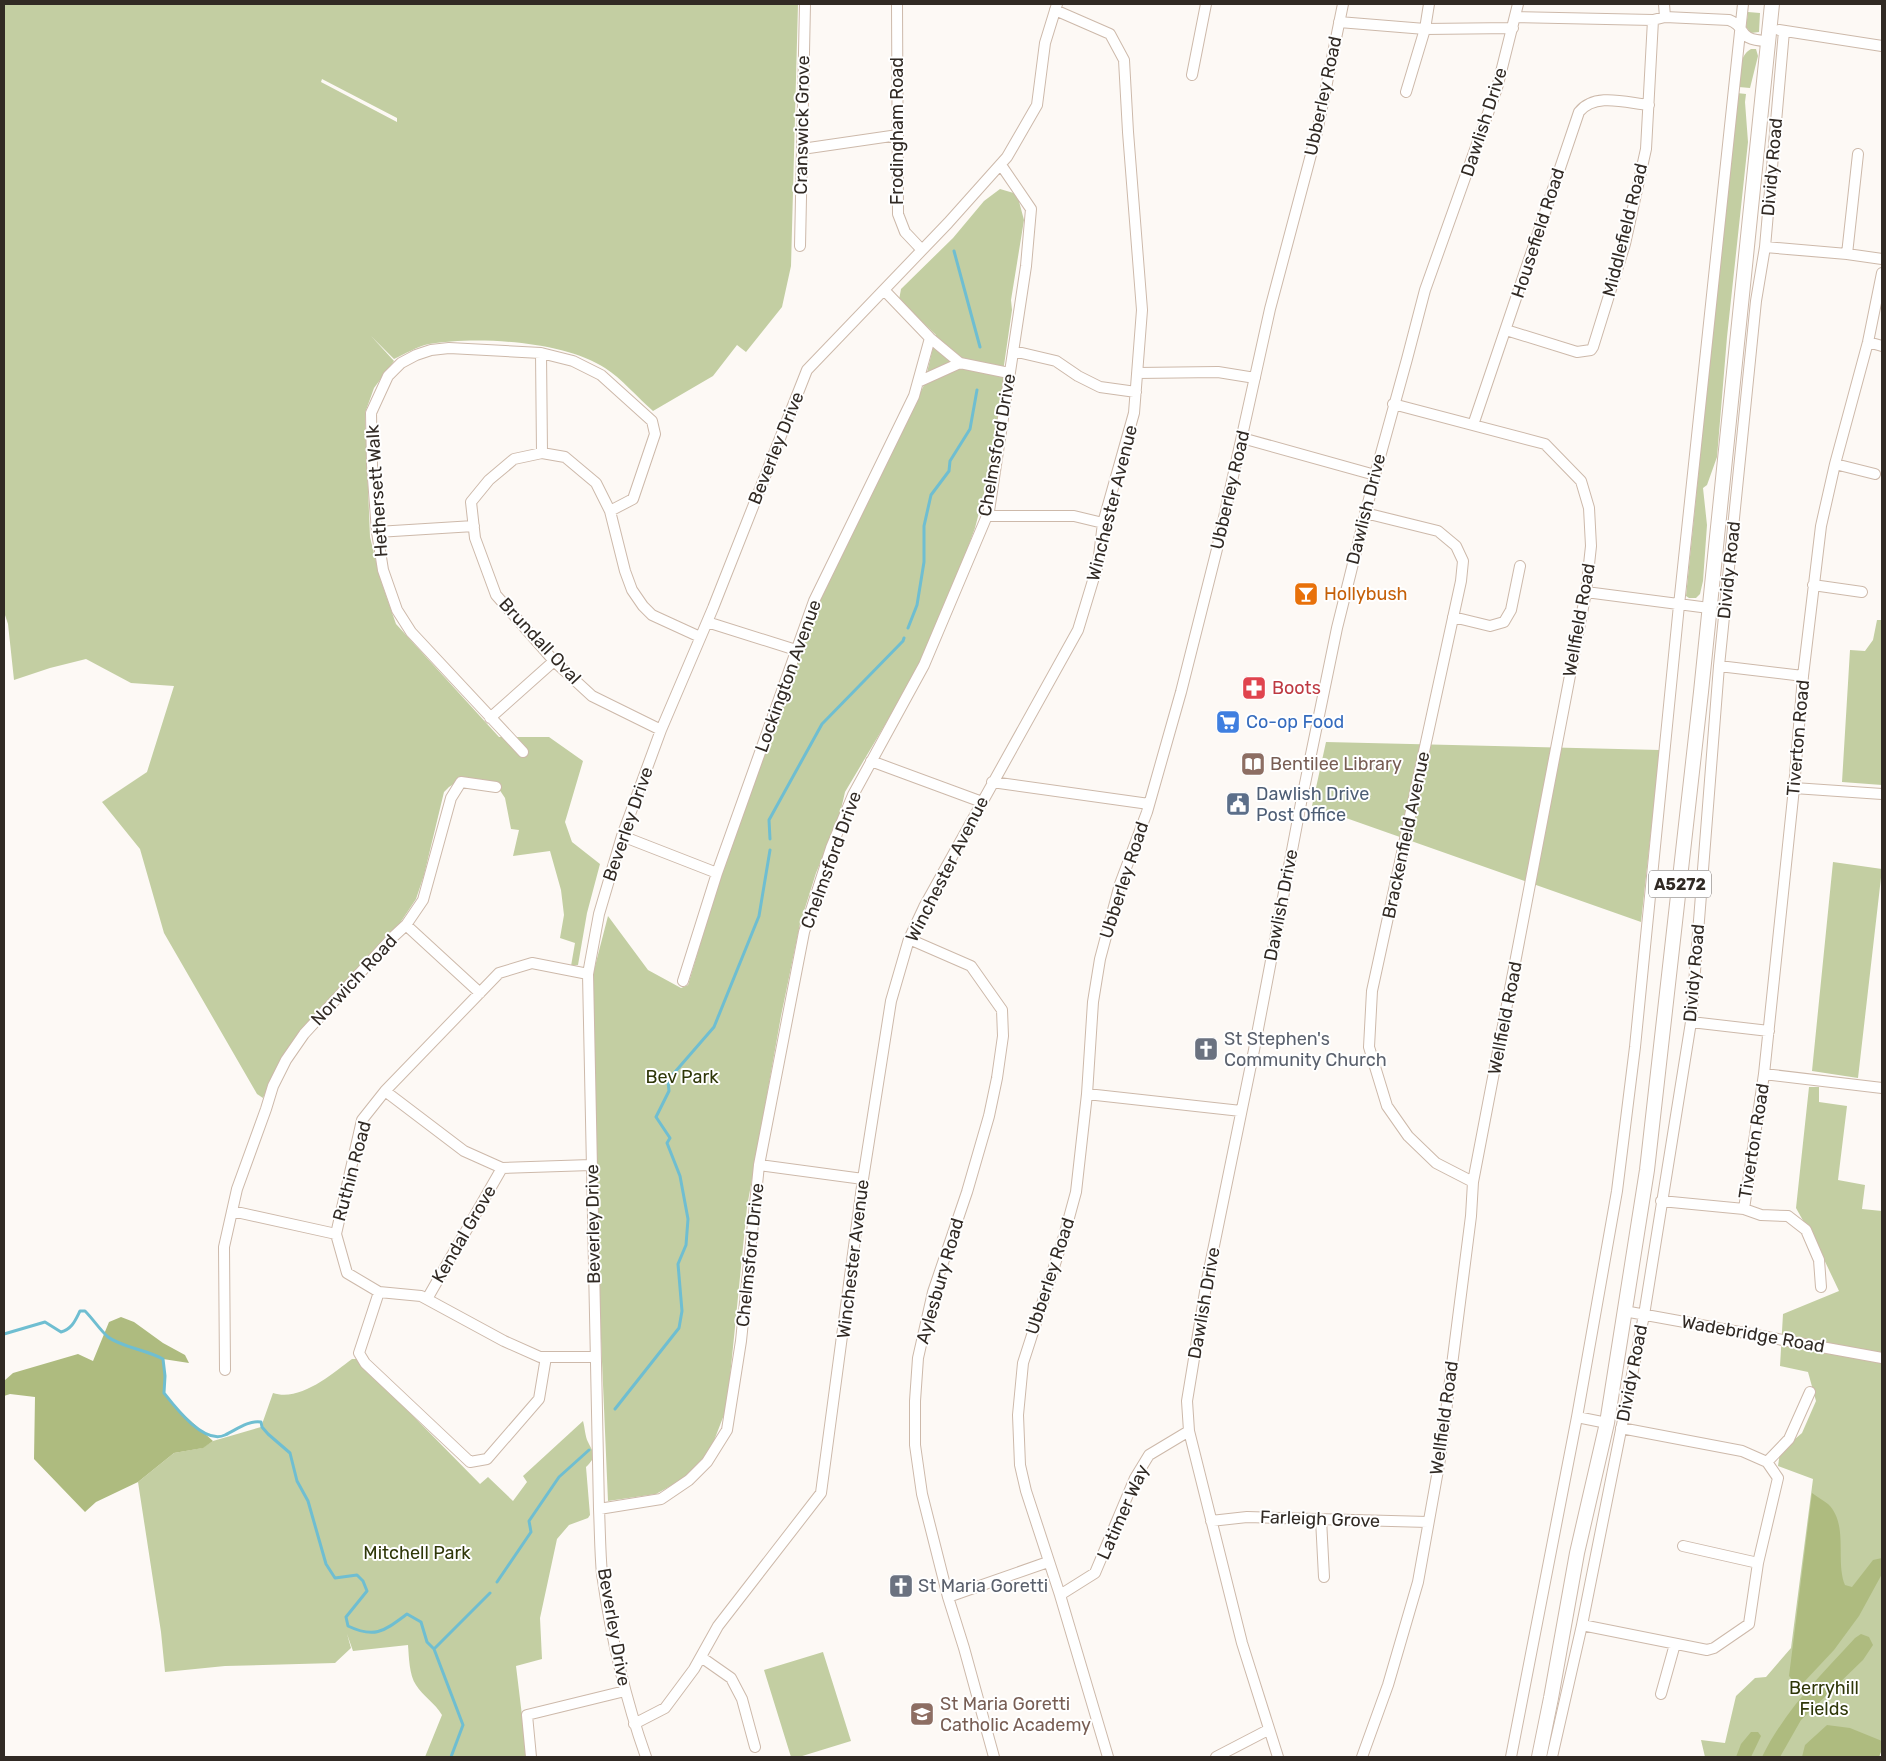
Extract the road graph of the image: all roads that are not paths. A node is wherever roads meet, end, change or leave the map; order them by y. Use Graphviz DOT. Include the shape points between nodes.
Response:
graph roads {
  1 [pos="805,4"];
  2 [pos="896,4"];
  3 [pos="1206,4"];
  4 [pos="1343,4"];
  5 [pos="1429,4"];
  6 [pos="1518,4"];
  7 [pos="1664,4"];
  8 [pos="1743,4"];
  9 [pos="1772,4"];
  10 [pos="1056,7"];
  11 [pos="1516,17"];
  12 [pos="1665,17"];
  13 [pos="1653,20"];
  14 [pos="1339,22"];
  15 [pos="1513,28"];
  16 [pos="1425,29"];
  17 [pos="1741,31"];
  18 [pos="1784,31"];
  19 [pos="1768,35"];
  20 [pos="1882,46"];
  21 [pos="1192,75"];
  22 [pos="1406,92"];
  23 [pos="1649,105"];
  24 [pos="898,135"];
  25 [pos="802,149"];
  26 [pos="1858,154"];
  27 [pos="1001,165"];
  28 [pos="800,246"];
  29 [pos="1764,247"];
  30 [pos="922,250"];
  31 [pos="1847,254"];
  32 [pos="1882,259"];
  33 [pos="1882,273"];
  34 [pos="884,290"];
  35 [pos="1506,330"];
  36 [pos="930,338"];
  37 [pos="1868,342"];
  38 [pos="1882,346"];
  39 [pos="1013,351"];
  40 [pos="541,353"];
  41 [pos="960,363"];
  42 [pos="1009,373"];
  43 [pos="1137,373"];
  44 [pos="1255,378"];
  45 [pos="918,382"];
  46 [pos="1136,392"];
  47 [pos="1393,404"];
  48 [pos="1473,426"];
  49 [pos="1242,438"];
  50 [pos="542,453"];
  51 [pos="1835,464"];
  52 [pos="1874,474"];
  53 [pos="1375,475"];
  54 [pos="610,510"];
  55 [pos="1365,513"];
  56 [pos="987,516"];
  57 [pos="1103,523"];
  58 [pos="474,526"];
  59 [pos="377,532"];
  60 [pos="1520,566"];
  61 [pos="1813,585"];
  62 [pos="1586,592"];
  63 [pos="1862,592"];
  64 [pos="1679,605"];
  65 [pos="1709,608"];
  66 [pos="1453,617"];
  67 [pos="707,622"];
  68 [pos="700,636"];
  69 [pos="796,650"];
  70 [pos="554,661"];
  71 [pos="1719,666"];
  72 [pos="1803,676"];
  73 [pos="490,718"];
  74 [pos="661,730"];
  75 [pos="523,752"];
  76 [pos="871,761"];
  77 [pos="992,782"];
  78 [pos="496,787"];
  79 [pos="1794,788"];
  80 [pos="1882,794"];
  81 [pos="982,802"];
  82 [pos="1149,804"];
  83 [pos="622,836"];
  84 [pos="717,873"];
  85 [pos="406,925"];
  86 [pos="909,939"];
  87 [pos="588,974"];
  88 [pos="683,981"];
  89 [pos="480,993"];
  90 [pos="1691,1022"];
  91 [pos="1769,1031"];
  92 [pos="1764,1074"];
  93 [pos="1882,1088"];
  94 [pos="385,1091"];
  95 [pos="1087,1094"];
  96 [pos="1242,1112"];
  97 [pos="759,1164"];
  98 [pos="592,1166"];
  99 [pos="502,1168"];
  100 [pos="863,1179"];
  101 [pos="1473,1182"];
  102 [pos="1661,1201"];
  103 [pos="1744,1209"];
  104 [pos="232,1211"];
  105 [pos="336,1234"];
  106 [pos="1821,1288"];
  107 [pos="380,1292"];
  108 [pos="427,1299"];
  109 [pos="1624,1311"];
  110 [pos="1644,1315"];
  111 [pos="596,1356"];
  112 [pos="546,1357"];
  113 [pos="1882,1358"];
  114 [pos="225,1370"];
  115 [pos="1810,1392"];
  116 [pos="1577,1417"];
  117 [pos="1606,1423"];
  118 [pos="1622,1428"];
  119 [pos="1189,1430"];
  120 [pos="1768,1462"];
  121 [pos="598,1509"];
  122 [pos="1322,1519"];
  123 [pos="1211,1521"];
  124 [pos="1428,1522"];
  125 [pos="1683,1546"];
  126 [pos="1048,1562"];
  127 [pos="1758,1563"];
  128 [pos="1324,1577"];
  129 [pos="1060,1595"];
  130 [pos="948,1597"];
  131 [pos="1582,1625"];
  132 [pos="1675,1644"];
  133 [pos="701,1657"];
  134 [pos="625,1691"];
  135 [pos="1662,1694"];
  136 [pos="634,1724"];
  137 [pos="1268,1730"];
  138 [pos="755,1747"];
  139 [pos="532,1757"];
  140 [pos="646,1757"];
  141 [pos="994,1757"];
  142 [pos="1108,1757"];
  143 [pos="1216,1757"];
  144 [pos="1278,1757"];
  145 [pos="1362,1757"];
  146 [pos="1511,1757"];
  147 [pos="1539,1757"];
  148 [pos="1552,1757"];
  1 -- 25 [label="street, Cranswick Grove"];
  2 -- 24 [label="street, Frodingham Road"];
  3 -- 21 [label="street"];
  4 -- 14 [label="street, Ubberley Road"];
  5 -- 16 [label="street"];
  6 -- 11 [label="street, Dawlish Drive"];
  7 -- 12 [label="street"];
  8 -- 17 [label="street"];
  9 -- 19 [label="main road, Dividy Road / A5272"];
  10 -- 27 [label="street, Beverley Drive" via="1045,43 1037,105"];
  10 -- 43 [label="street, Winchester Avenue" via="1110,34 1124,60 1142,310"];
  11 -- 13 [label="street"];
  11 -- 15 [label="street, Dawlish Drive"];
  12 -- 13 [label="street"];
  12 -- 17 [label="street" via="1729,20 1735,22"];
  13 -- 23 [label="street, Middlefield Road"];
  14 -- 16 [label="street"];
  14 -- 44 [label="street, Ubberley Road" via="1317,132"];
  15 -- 16 [label="street"];
  15 -- 47 [label="street, Dawlish Drive" via="1492,104 1425,290"];
  16 -- 22 [label="street"];
  17 -- 19 [label="street" via="1748,39"];
  17 -- 64 [label="street"];
  18 -- 19 [label="street"];
  18 -- 20 [label="street"];
  18 -- 29 [label="street, Dividy Road"];
  19 -- 65 [label="main road, Dividy Road / A5272"];
  23 -- 35 [label="street, Housefield Road" via="1601,100 1585,104 1579,112"];
  23 -- 35 [label="street, Middlefield Road" via="1646,149 1625,244 1593,347 1577,352"];
  24 -- 25 [label="street"];
  24 -- 30 [label="street, Frodingham Road" via="899,220 905,232"];
  25 -- 28 [label="street, Cranswick Grove"];
  26 -- 31 [label="street"];
  27 -- 30 [label="street, Beverley Drive"];
  27 -- 39 [label="street, Chelmsford Drive" via="1032,209"];
  29 -- 31 [label="street"];
  29 -- 71 [label="street, Dividy Road"];
  30 -- 34 [label="street, Beverley Drive"];
  31 -- 32 [label="street"];
  33 -- 37 [label="street, Tiverton Road"];
  34 -- 36 [label="street"];
  34 -- 67 [label="street, Beverley Drive" via="807,370"];
  35 -- 48 [label="street, Housefield Road"];
  36 -- 41 [label="street"];
  36 -- 45 [label="street, Lockington Avenue"];
  37 -- 38 [label="street"];
  37 -- 51 [label="street, Tiverton Road"];
  39 -- 42 [label="street, Chelmsford Drive"];
  39 -- 46 [label="street" via="1056,361 1100,387"];
  40 -- 50 [label="street"];
  40 -- 54 [label="street, Hethersett Walk" via="574,361 601,375 652,420 655,434 634,499"];
  40 -- 59 [label="street, Hethersett Walk" via="431,350 401,363 388,376 371,413"];
  41 -- 42 [label="street"];
  41 -- 45 [label="street"];
  42 -- 56 [label="street, Chelmsford Drive"];
  43 -- 44 [label="street" via="1218,372"];
  43 -- 46 [label="street, Winchester Avenue"];
  44 -- 49 [label="street, Ubberley Road"];
  45 -- 69 [label="street, Lockington Avenue" via="814,601"];
  46 -- 57 [label="street, Winchester Avenue" via="1134,413"];
  47 -- 48 [label="street, Wellfield Road"];
  47 -- 53 [label="street, Dawlish Drive"];
  48 -- 62 [label="street, Wellfield Road" via="1545,444 1581,481 1591,526"];
  49 -- 53 [label="street"];
  49 -- 82 [label="street, Ubberley Road" via="1181,692"];
  50 -- 54 [label="street, Brundall Oval" via="564,457 596,483"];
  50 -- 58 [label="street, Brundall Oval" via="514,459 489,480 471,502"];
  51 -- 52 [label="street"];
  51 -- 61 [label="street, Tiverton Road" via="1821,526"];
  53 -- 55 [label="street, Dawlish Drive"];
  54 -- 68 [label="street, Brundall Oval" via="625,571 643,606 652,615"];
  55 -- 66 [label="street, Brackenfield Avenue" via="1438,531 1456,546 1463,561"];
  55 -- 96 [label="street, Dawlish Drive" via="1321,704"];
  56 -- 57 [label="street" via="1074,516"];
  56 -- 76 [label="street, Chelmsford Drive" via="924,665"];
  57 -- 77 [label="street, Winchester Avenue" via="1098,564 1078,630"];
  58 -- 59 [label="street"];
  58 -- 70 [label="street, Brundall Oval" via="475,538 496,595"];
  59 -- 73 [label="street, Hethersett Walk" via="383,570 397,610 411,632"];
  60 -- 66 [label="street" via="1504,622 1490,626"];
  61 -- 63 [label="street"];
  61 -- 72 [label="street, Tiverton Road"];
  62 -- 64 [label="street"];
  62 -- 101 [label="street, Wellfield Road"];
  64 -- 65 [label="street"];
  64 -- 116 [label="street" via="1635,1048 1616,1191"];
  65 -- 109 [label="main road, Dividy Road / A5272" via="1647,1170"];
  66 -- 101 [label="street, Brackenfield Avenue" via="1372,991 1369,1047 1387,1106 1408,1136 1436,1162"];
  67 -- 68 [label="street, Beverley Drive"];
  67 -- 69 [label="street"];
  68 -- 74 [label="street, Beverley Drive"];
  69 -- 84 [label="street, Lockington Avenue"];
  70 -- 73 [label="street"];
  70 -- 74 [label="street, Brundall Oval" via="592,696"];
  71 -- 72 [label="street"];
  71 -- 90 [label="street, Dividy Road"];
  72 -- 79 [label="street, Tiverton Road"];
  73 -- 75 [label="street, Hethersett Walk"];
  74 -- 83 [label="street, Beverley Drive"];
  76 -- 81 [label="street"];
  76 -- 97 [label="street, Chelmsford Drive" via="853,795 832,848 804,932"];
  77 -- 81 [label="street, Winchester Avenue"];
  77 -- 82 [label="street"];
  78 -- 85 [label="street, Norwich Road" via="461,782 451,798 423,900"];
  79 -- 80 [label="street"];
  79 -- 91 [label="street, Tiverton Road"];
  81 -- 86 [label="street, Winchester Avenue"];
  82 -- 95 [label="street, Ubberley Road" via="1120,884 1100,959 1093,1002"];
  83 -- 84 [label="street"];
  83 -- 87 [label="street, Beverley Drive" via="599,914"];
  84 -- 88 [label="street, Lockington Avenue"];
  85 -- 89 [label="street"];
  85 -- 104 [label="street, Norwich Road" via="304,1034 286,1060 273,1086"];
  86 -- 100 [label="street, Winchester Avenue" via="891,1001"];
  86 -- 130 [label="street, Aylesbury Road" via="972,966 1002,1010 1003,1036 989,1116 933,1292 918,1358 916,1454 922,1494"];
  87 -- 89 [label="street, Ruthin Road" via="532,963 499,973"];
  87 -- 98 [label="street, Beverley Drive"];
  89 -- 94 [label="street, Ruthin Road"];
  90 -- 91 [label="street"];
  90 -- 102 [label="street, Dividy Road"];
  91 -- 92 [label="street, Tiverton Road"];
  92 -- 93 [label="street"];
  92 -- 103 [label="street, Tiverton Road"];
  94 -- 99 [label="street" via="464,1151"];
  94 -- 105 [label="street, Ruthin Road" via="362,1120"];
  95 -- 96 [label="street"];
  95 -- 126 [label="street, Ubberley Road" via="1076,1192 1032,1330 1020,1390 1020,1465"];
  96 -- 119 [label="street, Dawlish Drive" via="1207,1280 1187,1401"];
  97 -- 100 [label="street"];
  97 -- 121 [label="street, Chelmsford Drive" via="741,1341 727,1430 707,1462 689,1480 661,1498"];
  98 -- 99 [label="street"];
  98 -- 111 [label="street, Beverley Drive"];
  99 -- 108 [label="street, Kendal Grove"];
  100 -- 133 [label="street, Winchester Avenue" via="821,1493 718,1626"];
  101 -- 124 [label="street, Wellfield Road" via="1440,1459"];
  102 -- 103 [label="street"];
  102 -- 110 [label="street, Dividy Road"];
  103 -- 106 [label="street" via="1761,1215 1788,1216 1806,1230 1819,1260"];
  104 -- 105 [label="street"];
  104 -- 114 [label="street, Norwich Road" via="224,1247"];
  105 -- 107 [label="street, Ruthin Road" via="347,1273"];
  107 -- 108 [label="street, Ruthin Road"];
  107 -- 112 [label="street" via="359,1353 365,1363 470,1462 487,1459 539,1399"];
  108 -- 112 [label="street, Ruthin Road" via="504,1340"];
  109 -- 110 [label="street, Wadebridge Road"];
  109 -- 117 [label="main road, Dividy Road / A5272"];
  110 -- 113 [label="street, Wadebridge Road"];
  110 -- 118 [label="street, Dividy Road"];
  111 -- 112 [label="street, Ruthin Road"];
  111 -- 121 [label="street, Beverley Drive"];
  115 -- 120 [label="street" via="1789,1439"];
  116 -- 117 [label="street, Dividy Road"];
  116 -- 146 [label="street"];
  117 -- 147 [label="main road, Dividy Road / A5272" via="1577,1553"];
  118 -- 120 [label="street" via="1742,1451"];
  118 -- 131 [label="street, Dividy Road"];
  119 -- 123 [label="street, Dawlish Drive"];
  119 -- 129 [label="street, Latimer Way" via="1149,1455 1135,1478 1095,1573"];
  120 -- 127 [label="street" via="1778,1478"];
  121 -- 134 [label="street, Beverley Drive" via="602,1573"];
  122 -- 123 [label="street, Farleigh Grove" via="1247,1517"];
  122 -- 124 [label="street, Farleigh Grove"];
  122 -- 128 [label="street"];
  123 -- 137 [label="street, Dawlish Drive"];
  124 -- 145 [label="street, Wellfield Road" via="1418,1582 1388,1685"];
  125 -- 127 [label="street"];
  126 -- 129 [label="street, Ubberley Road"];
  126 -- 130 [label="street"];
  127 -- 132 [label="street" via="1749,1624 1707,1650"];
  129 -- 142 [label="street, Ubberley Road"];
  130 -- 141 [label="street, Aylesbury Road"];
  131 -- 132 [label="street"];
  131 -- 148 [label="street, Dividy Road"];
  132 -- 135 [label="street"];
  133 -- 136 [label="street, Winchester Avenue" via="665,1708"];
  133 -- 138 [label="street" via="732,1678 742,1699"];
  134 -- 136 [label="street, Beverley Drive"];
  134 -- 139 [label="street" via="527,1715"];
  136 -- 140 [label="street, Beverley Drive"];
  137 -- 143 [label="street"];
  137 -- 144 [label="street, Dawlish Drive"];
}
